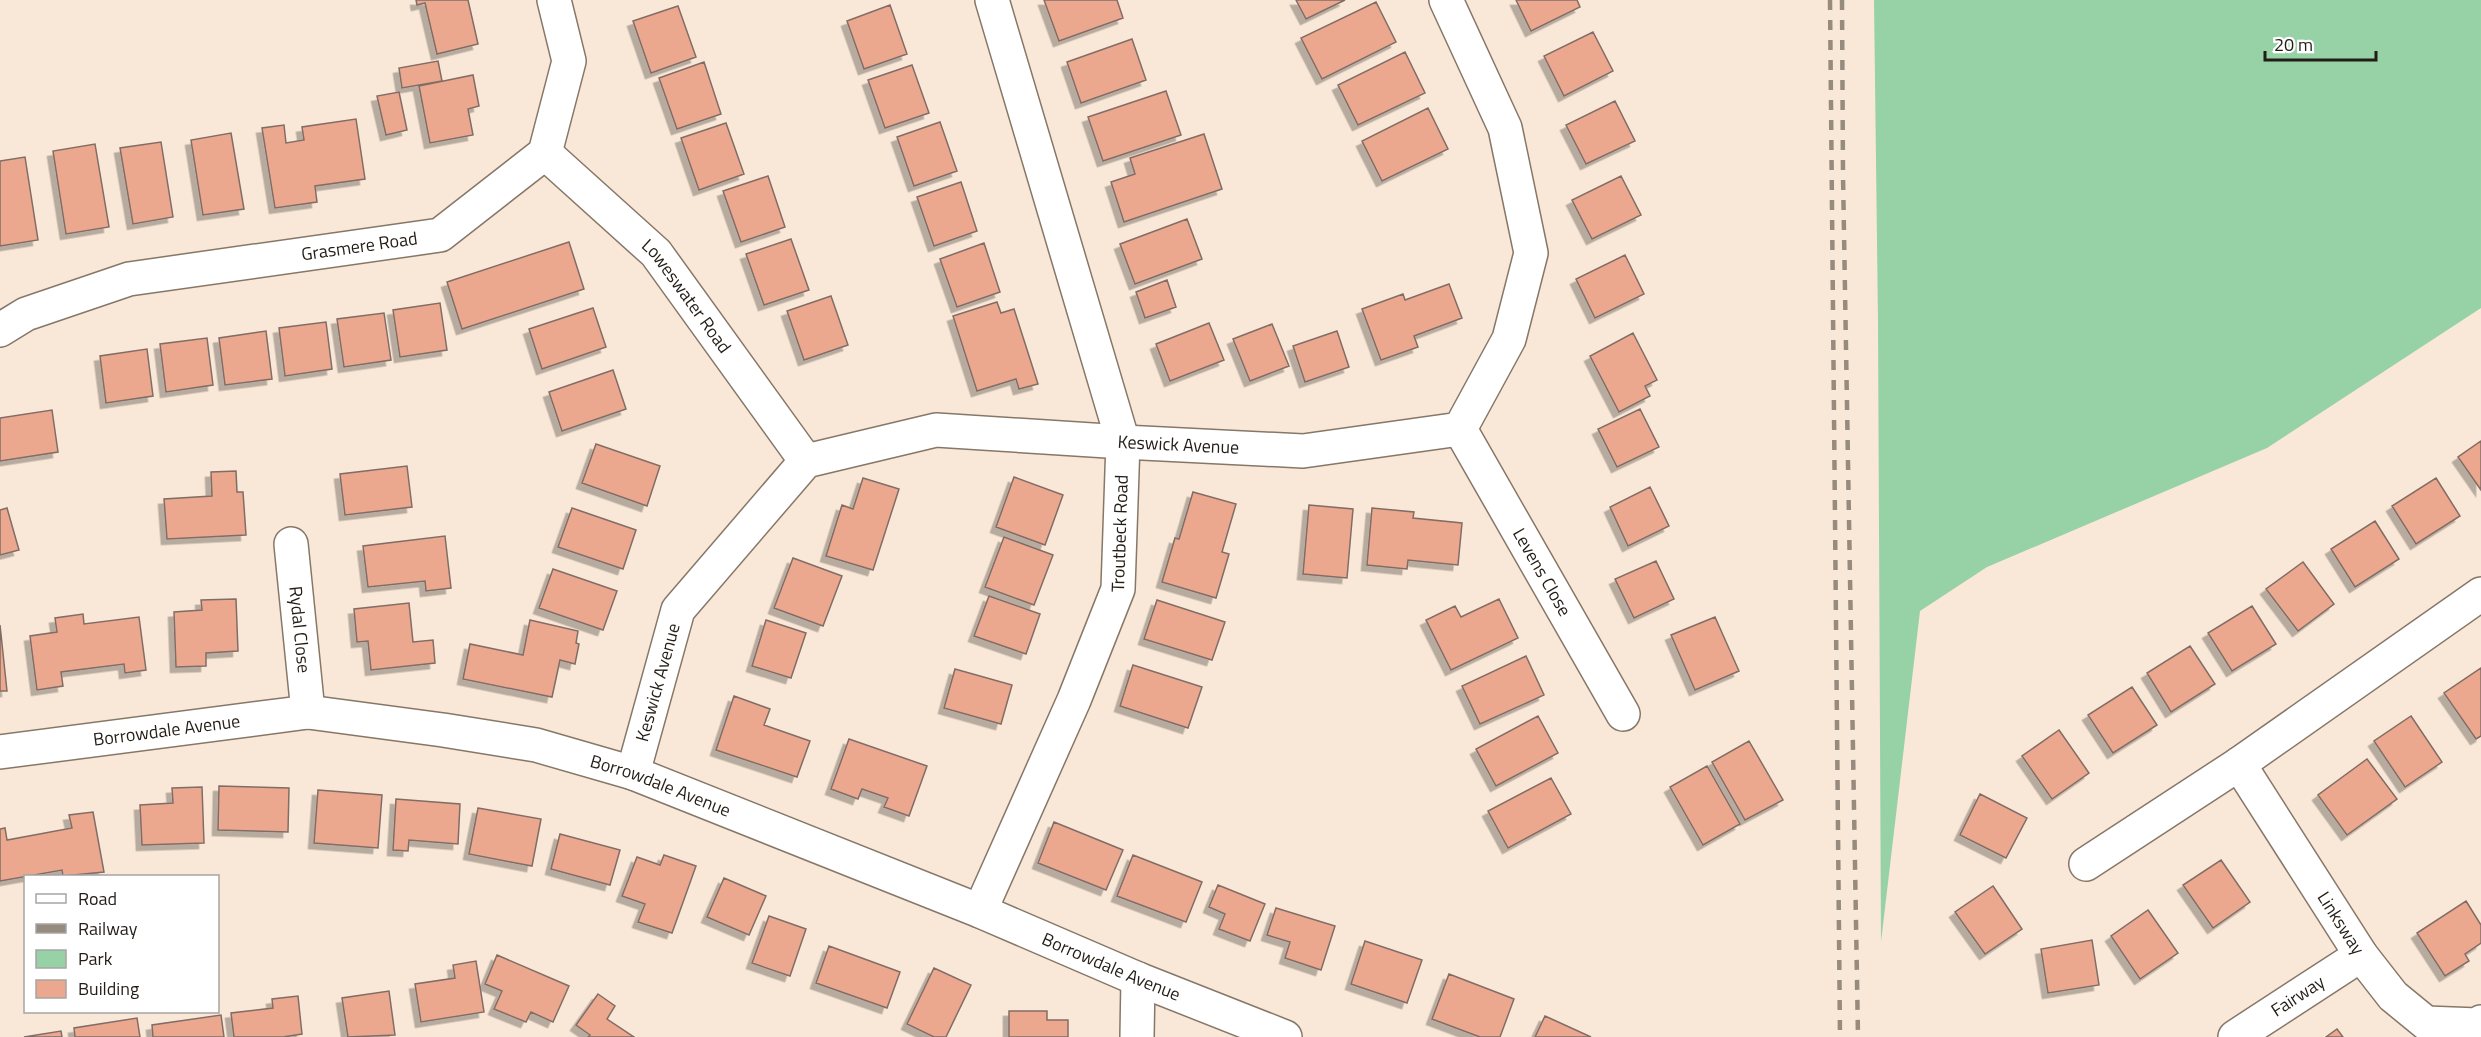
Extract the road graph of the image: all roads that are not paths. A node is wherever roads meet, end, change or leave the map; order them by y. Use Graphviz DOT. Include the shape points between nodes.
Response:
graph roads {
  1 [pos="555,0"];
  2 [pos="992,0"];
  3 [pos="1446,0"];
  4 [pos="545,153"];
  5 [pos="0,330"];
  6 [pos="1460,429"];
  7 [pos="1123,442"];
  8 [pos="806,461"];
  9 [pos="291,544"];
  10 [pos="2481,594"];
  11 [pos="308,712"];
  12 [pos="1623,714"];
  13 [pos="0,752"];
  14 [pos="2239,764"];
  15 [pos="633,773"];
  16 [pos="2086,864"];
  17 [pos="980,911"];
  18 [pos="2361,955"];
  19 [pos="1138,979"];
  20 [pos="2481,1022"];
  21 [pos="1137,1037"];
  22 [pos="1285,1037"];
  23 [pos="2235,1037"];
  1 -- 4 [label="street" via="569,61"];
  2 -- 7 [label="street, Troutbeck Road"];
  3 -- 6 [label="street" via="1505,128 1531,253 1509,339"];
  4 -- 5 [label="street, Grasmere Road" via="440,235 129,279 26,314"];
  4 -- 8 [label="street, Loweswater Road" via="656,253"];
  6 -- 7 [label="street, Keswick Avenue" via="1303,451"];
  6 -- 12 [label="street, Levens Close"];
  7 -- 8 [label="street, Keswick Avenue" via="936,430"];
  7 -- 17 [label="street, Troutbeck Road" via="1118,589 1074,700"];
  8 -- 15 [label="street, Keswick Avenue" via="678,610"];
  9 -- 11 [label="street, Rydal Close"];
  10 -- 14 [label="street"];
  11 -- 13 [label="street, Borrowdale Avenue"];
  11 -- 15 [label="street, Borrowdale Avenue" via="536,745"];
  14 -- 16 [label="street"];
  14 -- 18 [label="street, Linksway"];
  15 -- 17 [label="street, Borrowdale Avenue"];
  17 -- 19 [label="street, Borrowdale Avenue"];
  18 -- 20 [label="street, Linksway" via="2393,996 2426,1023"];
  18 -- 23 [label="street, Fairway"];
  19 -- 21 [label="street"];
  19 -- 22 [label="street, Borrowdale Avenue"];
}
